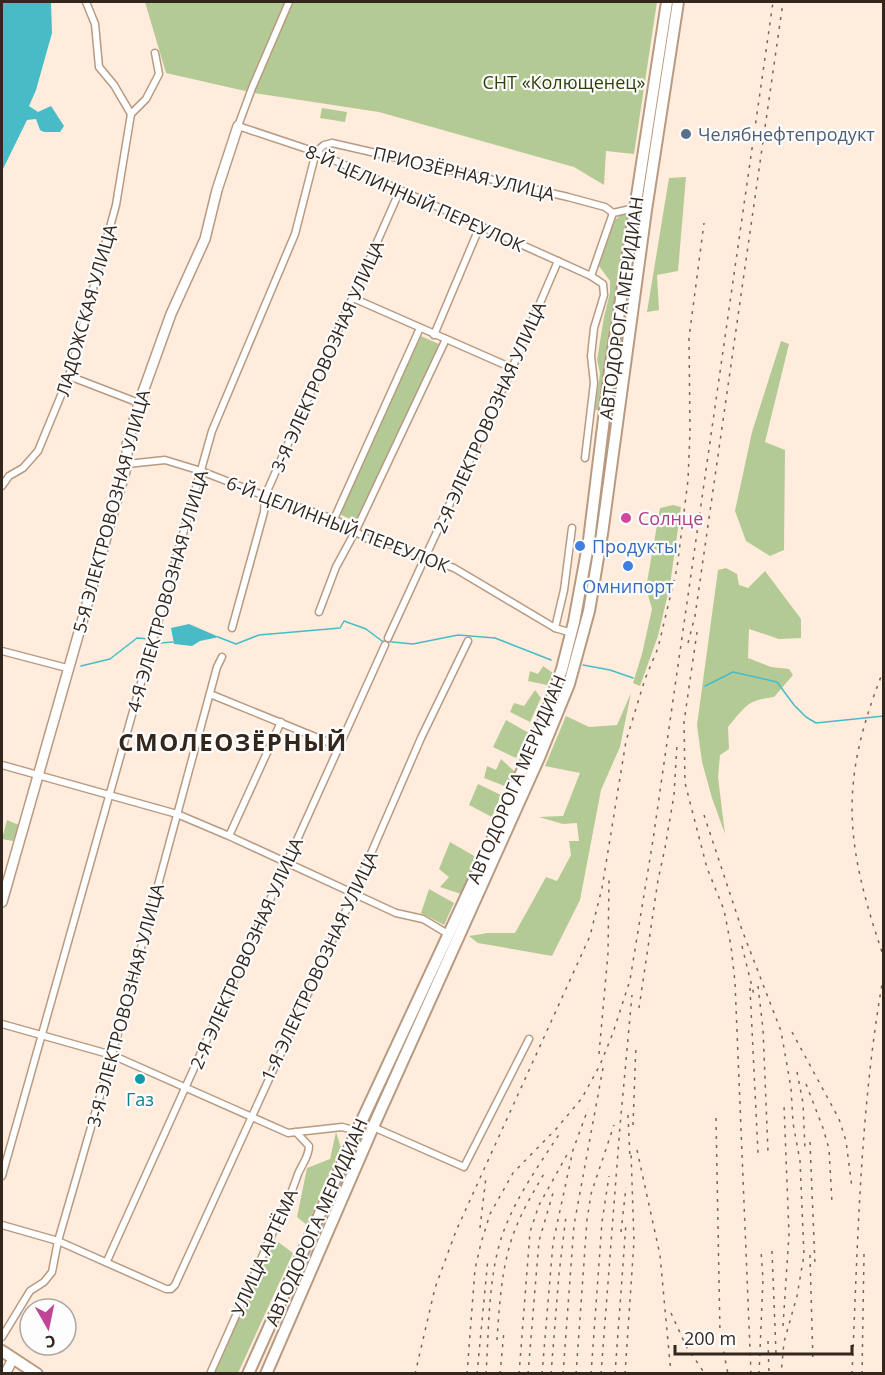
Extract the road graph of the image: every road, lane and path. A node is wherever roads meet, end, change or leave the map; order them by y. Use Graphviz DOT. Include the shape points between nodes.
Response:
graph roads {
  1 [pos="86,2"];
  2 [pos="289,2"];
  3 [pos="667,2"];
  4 [pos="678,2"];
  5 [pos="155,53"];
  6 [pos="131,114"];
  7 [pos="238,126"];
  8 [pos="316,152"];
  9 [pos="400,190"];
  10 [pos="641,209"];
  11 [pos="613,213"];
  12 [pos="480,226"];
  13 [pos="558,261"];
  14 [pos="591,276"];
  15 [pos="352,298"];
  16 [pos="420,328"];
  17 [pos="434,335"];
  18 [pos="446,339"];
  19 [pos="512,368"];
  20 [pos="69,376"];
  21 [pos="139,403"];
  22 [pos="585,458"];
  23 [pos="127,464"];
  24 [pos="201,471"];
  25 [pos="2,486"];
  26 [pos="265,496"];
  27 [pos="334,519"];
  28 [pos="572,528"];
  29 [pos="356,530"];
  30 [pos="425,558"];
  31 [pos="319,612"];
  32 [pos="232,628"];
  33 [pos="555,628"];
  34 [pos="577,634"];
  35 [pos="388,638"];
  36 [pos="468,641"];
  37 [pos="385,645"];
  38 [pos="2,651"];
  39 [pos="222,657"];
  40 [pos="67,668"];
  41 [pos="210,694"];
  42 [pos="280,722"];
  43 [pos="340,747"];
  44 [pos="2,765"];
  45 [pos="37,775"];
  46 [pos="111,795"];
  47 [pos="177,814"];
  48 [pos="229,836"];
  49 [pos="285,863"];
  50 [pos="353,895"];
  51 [pos="2,902"];
  52 [pos="448,934"];
  53 [pos="2,1024"];
  54 [pos="42,1035"];
  55 [pos="530,1039"];
  56 [pos="112,1054"];
  57 [pos="186,1086"];
  58 [pos="250,1116"];
  59 [pos="373,1127"];
  60 [pos="357,1131"];
  61 [pos="296,1132"];
  62 [pos="2,1176"];
  63 [pos="2,1225"];
  64 [pos="58,1241"];
  65 [pos="107,1262"];
  66 [pos="2,1337"];
  67 [pos="2,1351"];
  68 [pos="14,1359"];
  69 [pos="4,1374"];
  70 [pos="37,1374"];
  71 [pos="210,1374"];
  72 [pos="249,1374"];
  73 [pos="266,1374"];
  1 -- 6 [label="street" via="95,24 99,67"];
  2 -- 7 [label="street"];
  3 -- 10 [label="main road, АВТОДОРОГА МЕРИДИАН"];
  4 -- 10 [label="main road, АВТОДОРОГА МЕРИДИАН"];
  5 -- 6 [label="street" via="159,74 146,99"];
  6 -- 20 [label="street, ЛАДОЖСКАЯ УЛИЦА" via="116,205"];
  7 -- 8 [label="street, 8-Й ЦЕЛИННЫЙ ПЕРЕУЛОК"];
  7 -- 21 [label="street, 5-Я ЭЛЕКТРОВОЗНАЯ УЛИЦА" via="205,239 171,314"];
  8 -- 9 [label="street, 8-Й ЦЕЛИННЫЙ ПЕРЕУЛОК"];
  8 -- 11 [label="street, ПРИОЗЁРНАЯ УЛИЦА" via="324,144 332,143 577,199"];
  8 -- 24 [label="street, 4-Я ЭЛЕКТРОВОЗНАЯ УЛИЦА" via="295,234 212,431"];
  9 -- 12 [label="street, 8-Й ЦЕЛИННЫЙ ПЕРЕУЛОК"];
  9 -- 15 [label="street, 3-Я ЭЛЕКТРОВОЗНАЯ УЛИЦА"];
  10 -- 11 [label="street"];
  10 -- 34 [label="main road, АВТОДОРОГА МЕРИДИАН" via="610,370"];
  11 -- 14 [label="street"];
  12 -- 13 [label="street, 8-Й ЦЕЛИННЫЙ ПЕРЕУЛОК"];
  12 -- 17 [label="street"];
  13 -- 14 [label="street, 8-Й ЦЕЛИННЫЙ ПЕРЕУЛОК"];
  13 -- 19 [label="street, 2-Я ЭЛЕКТРОВОЗНАЯ УЛИЦА"];
  14 -- 22 [label="street" via="603,284 604,296 594,328 594,383"];
  15 -- 16 [label="street"];
  15 -- 26 [label="street, 3-Я ЭЛЕКТРОВОЗНАЯ УЛИЦА"];
  16 -- 17 [label="street"];
  16 -- 27 [label="street"];
  17 -- 18 [label="street"];
  18 -- 19 [label="street"];
  18 -- 29 [label="street"];
  19 -- 30 [label="street, 2-Я ЭЛЕКТРОВОЗНАЯ УЛИЦА"];
  20 -- 21 [label="street"];
  20 -- 25 [label="street, ЛАДОЖСКАЯ УЛИЦА" via="38,452"];
  21 -- 23 [label="street, 5-Я ЭЛЕКТРОВОЗНАЯ УЛИЦА" via="127,446"];
  23 -- 24 [label="street, 6-Й ЦЕЛИННЫЙ ПЕРЕУЛОК" via="165,460"];
  23 -- 40 [label="street, 5-Я ЭЛЕКТРОВОЗНАЯ УЛИЦА"];
  24 -- 26 [label="street, 6-Й ЦЕЛИННЫЙ ПЕРЕУЛОК"];
  24 -- 46 [label="street, 4-Я ЭЛЕКТРОВОЗНАЯ УЛИЦА"];
  26 -- 27 [label="street, 6-Й ЦЕЛИННЫЙ ПЕРЕУЛОК"];
  26 -- 32 [label="street, 3-Я ЭЛЕКТРОВОЗНАЯ УЛИЦА"];
  27 -- 29 [label="street, 6-Й ЦЕЛИННЫЙ ПЕРЕУЛОК"];
  28 -- 33 [label="street"];
  29 -- 30 [label="street, 6-Й ЦЕЛИННЫЙ ПЕРЕУЛОК" via="368,539"];
  29 -- 31 [label="street" via="336,567"];
  30 -- 33 [label="street, 6-Й ЦЕЛИННЫЙ ПЕРЕУЛОК" via="454,568"];
  30 -- 35 [label="street, 2-Я ЭЛЕКТРОВОЗНАЯ УЛИЦА"];
  33 -- 34 [label="street, 6-Й ЦЕЛИННЫЙ ПЕРЕУЛОК"];
  34 -- 52 [label="main road, АВТОДОРОГА МЕРИДИАН" via="545,718"];
  34 -- 59 [label="main road, АВТОДОРОГА МЕРИДИАН" via="569,684 538,760"];
  36 -- 50 [label="street, 1-Я ЭЛЕКТРОВОЗНАЯ УЛИЦА"];
  37 -- 43 [label="street, 2-Я ЭЛЕКТРОВОЗНАЯ УЛИЦА"];
  38 -- 40 [label="street"];
  39 -- 41 [label="street, 3-Я ЭЛЕКТРОВОЗНАЯ УЛИЦА"];
  40 -- 45 [label="street, 5-Я ЭЛЕКТРОВОЗНАЯ УЛИЦА"];
  41 -- 42 [label="street"];
  41 -- 47 [label="street, 3-Я ЭЛЕКТРОВОЗНАЯ УЛИЦА"];
  42 -- 43 [label="street"];
  42 -- 48 [label="street"];
  43 -- 49 [label="street, 2-Я ЭЛЕКТРОВОЗНАЯ УЛИЦА"];
  44 -- 45 [label="street"];
  45 -- 46 [label="street"];
  45 -- 51 [label="street, 5-Я ЭЛЕКТРОВОЗНАЯ УЛИЦА"];
  46 -- 47 [label="street"];
  46 -- 54 [label="street, 4-Я ЭЛЕКТРОВОЗНАЯ УЛИЦА"];
  47 -- 48 [label="street"];
  47 -- 56 [label="street, 3-Я ЭЛЕКТРОВОЗНАЯ УЛИЦА"];
  48 -- 49 [label="street"];
  49 -- 50 [label="street"];
  49 -- 57 [label="street, 2-Я ЭЛЕКТРОВОЗНАЯ УЛИЦА"];
  50 -- 52 [label="street" via="396,913 423,919"];
  50 -- 58 [label="street, 1-Я ЭЛЕКТРОВОЗНАЯ УЛИЦА"];
  52 -- 60 [label="main road, АВТОДОРОГА МЕРИДИАН"];
  53 -- 54 [label="street"];
  54 -- 56 [label="street"];
  54 -- 62 [label="street, 4-Я ЭЛЕКТРОВОЗНАЯ УЛИЦА"];
  55 -- 59 [label="street" via="464,1167"];
  56 -- 57 [label="street"];
  56 -- 64 [label="street, 3-Я ЭЛЕКТРОВОЗНАЯ УЛИЦА"];
  57 -- 58 [label="street"];
  57 -- 65 [label="street, 2-Я ЭЛЕКТРОВОЗНАЯ УЛИЦА"];
  58 -- 61 [label="street" via="288,1133"];
  58 -- 65 [label="street, 1-Я ЭЛЕКТРОВОЗНАЯ УЛИЦА" via="175,1285 166,1289"];
  59 -- 73 [label="main road, АВТОДОРОГА МЕРИДИАН"];
  60 -- 61 [label="street" via="342,1127"];
  60 -- 72 [label="main road, АВТОДОРОГА МЕРИДИАН"];
  61 -- 71 [label="street, УЛИЦА АРТЁМА" via="309,1146 309,1154"];
  63 -- 64 [label="street"];
  64 -- 65 [label="street"];
  64 -- 66 [label="street, 3-Я ЭЛЕКТРОВОЗНАЯ УЛИЦА" via="52,1272 30,1292"];
  67 -- 68 [label="main road"];
  68 -- 69 [label="street"];
  68 -- 70 [label="main road"];
}
